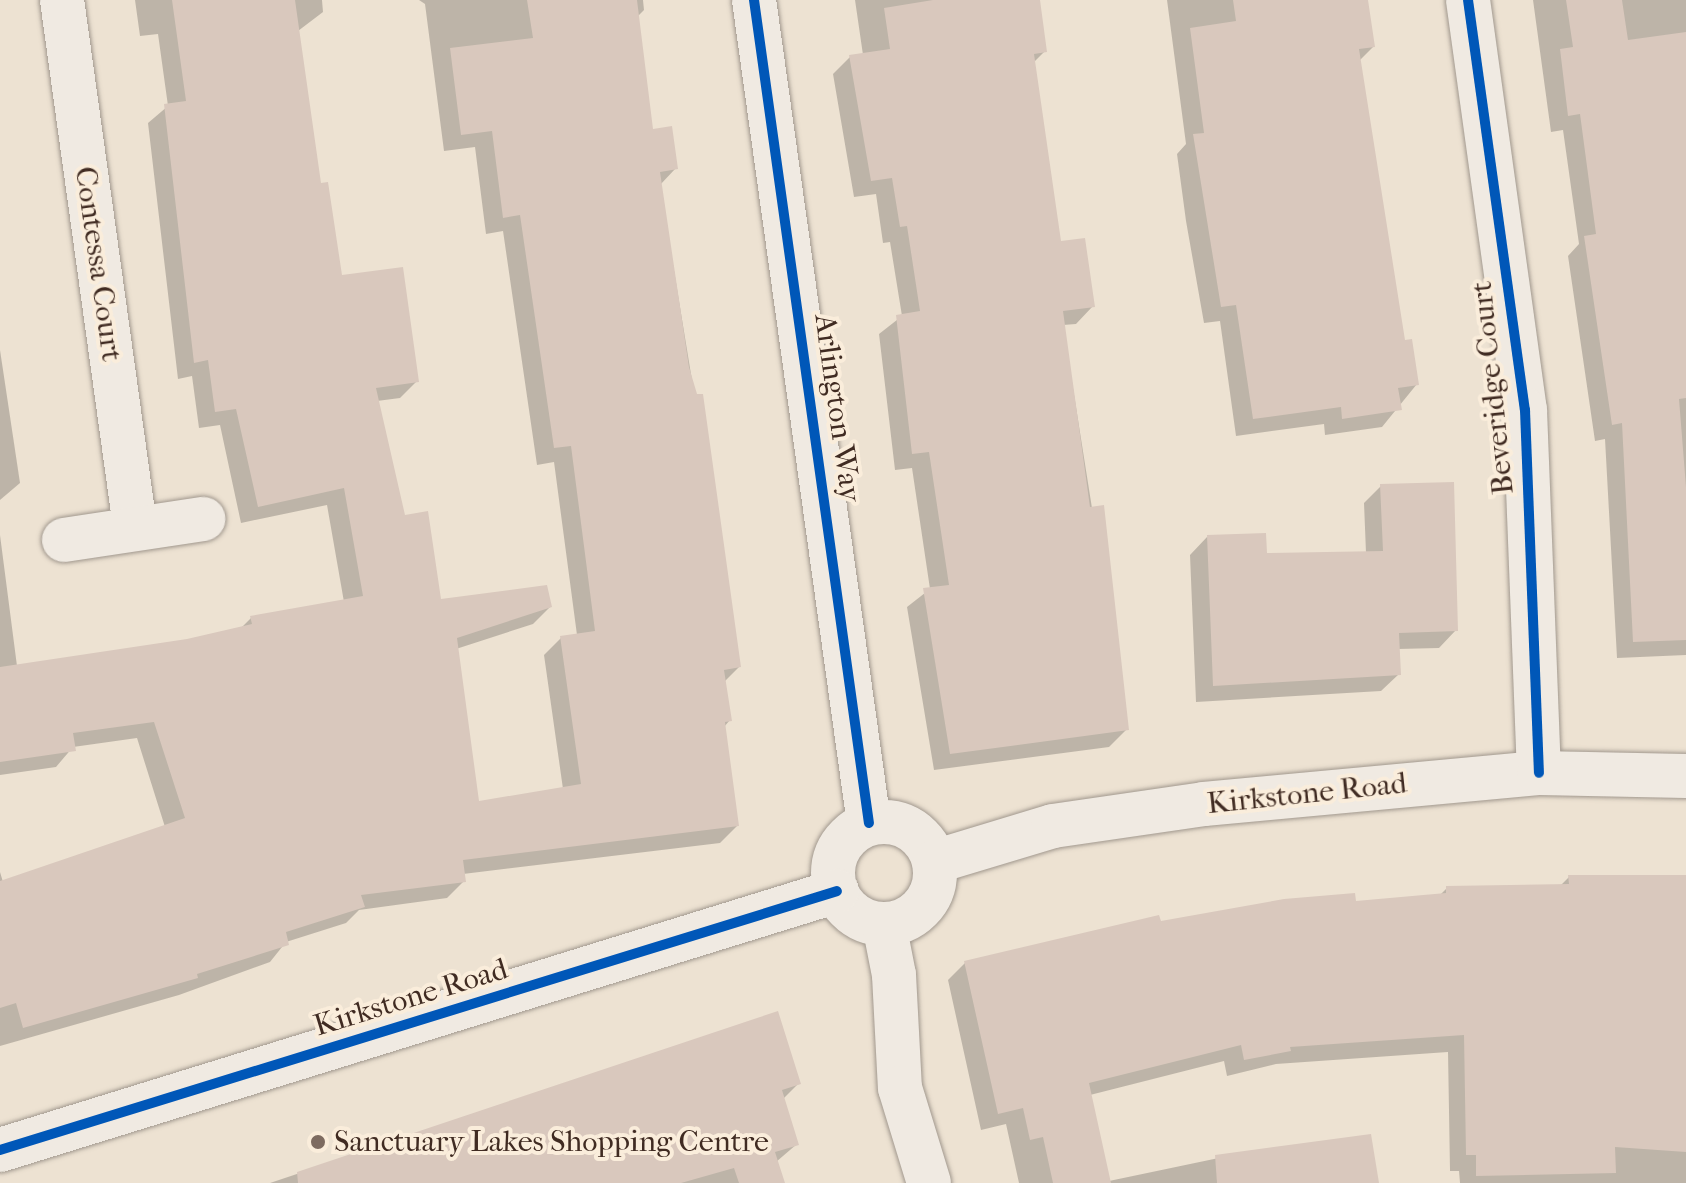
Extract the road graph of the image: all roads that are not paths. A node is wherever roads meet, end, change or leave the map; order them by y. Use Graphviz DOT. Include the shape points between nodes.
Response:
graph roads {
  1 [pos="62,0"];
  2 [pos="754,0"];
  3 [pos="1468,0"];
  4 [pos="203,519"];
  5 [pos="135,527"];
  6 [pos="64,540"];
  7 [pos="1539,773"];
  8 [pos="1686,776"];
  9 [pos="869,823"];
  10 [pos="934,862"];
  11 [pos="837,891"];
  12 [pos="884,924"];
  13 [pos="0,1150"];
  14 [pos="929,1183"];
  1 -- 5 [label="street, Contessa Court"];
  2 -- 9 [label="street, Arlington Way"];
  3 -- 7 [label="street, Beveridge Court" via="1525,410"];
  4 -- 5 [label="street"];
  5 -- 6 [label="street"];
  7 -- 8 [label="street, Kirkstone Road"];
  7 -- 10 [label="street, Kirkstone Road" via="1383,785 1053,826"];
  9 -- 10 [label="street" via="886,821 917,833"];
  9 -- 11 [label="street" via="853,831 835,858"];
  10 -- 12 [label="street" via="924,905 899,922"];
  11 -- 12 [label="street" via="850,911"];
  11 -- 13 [label="street, Kirkstone Road"];
  12 -- 14 [label="street" via="894,975 900,1088"];
}
